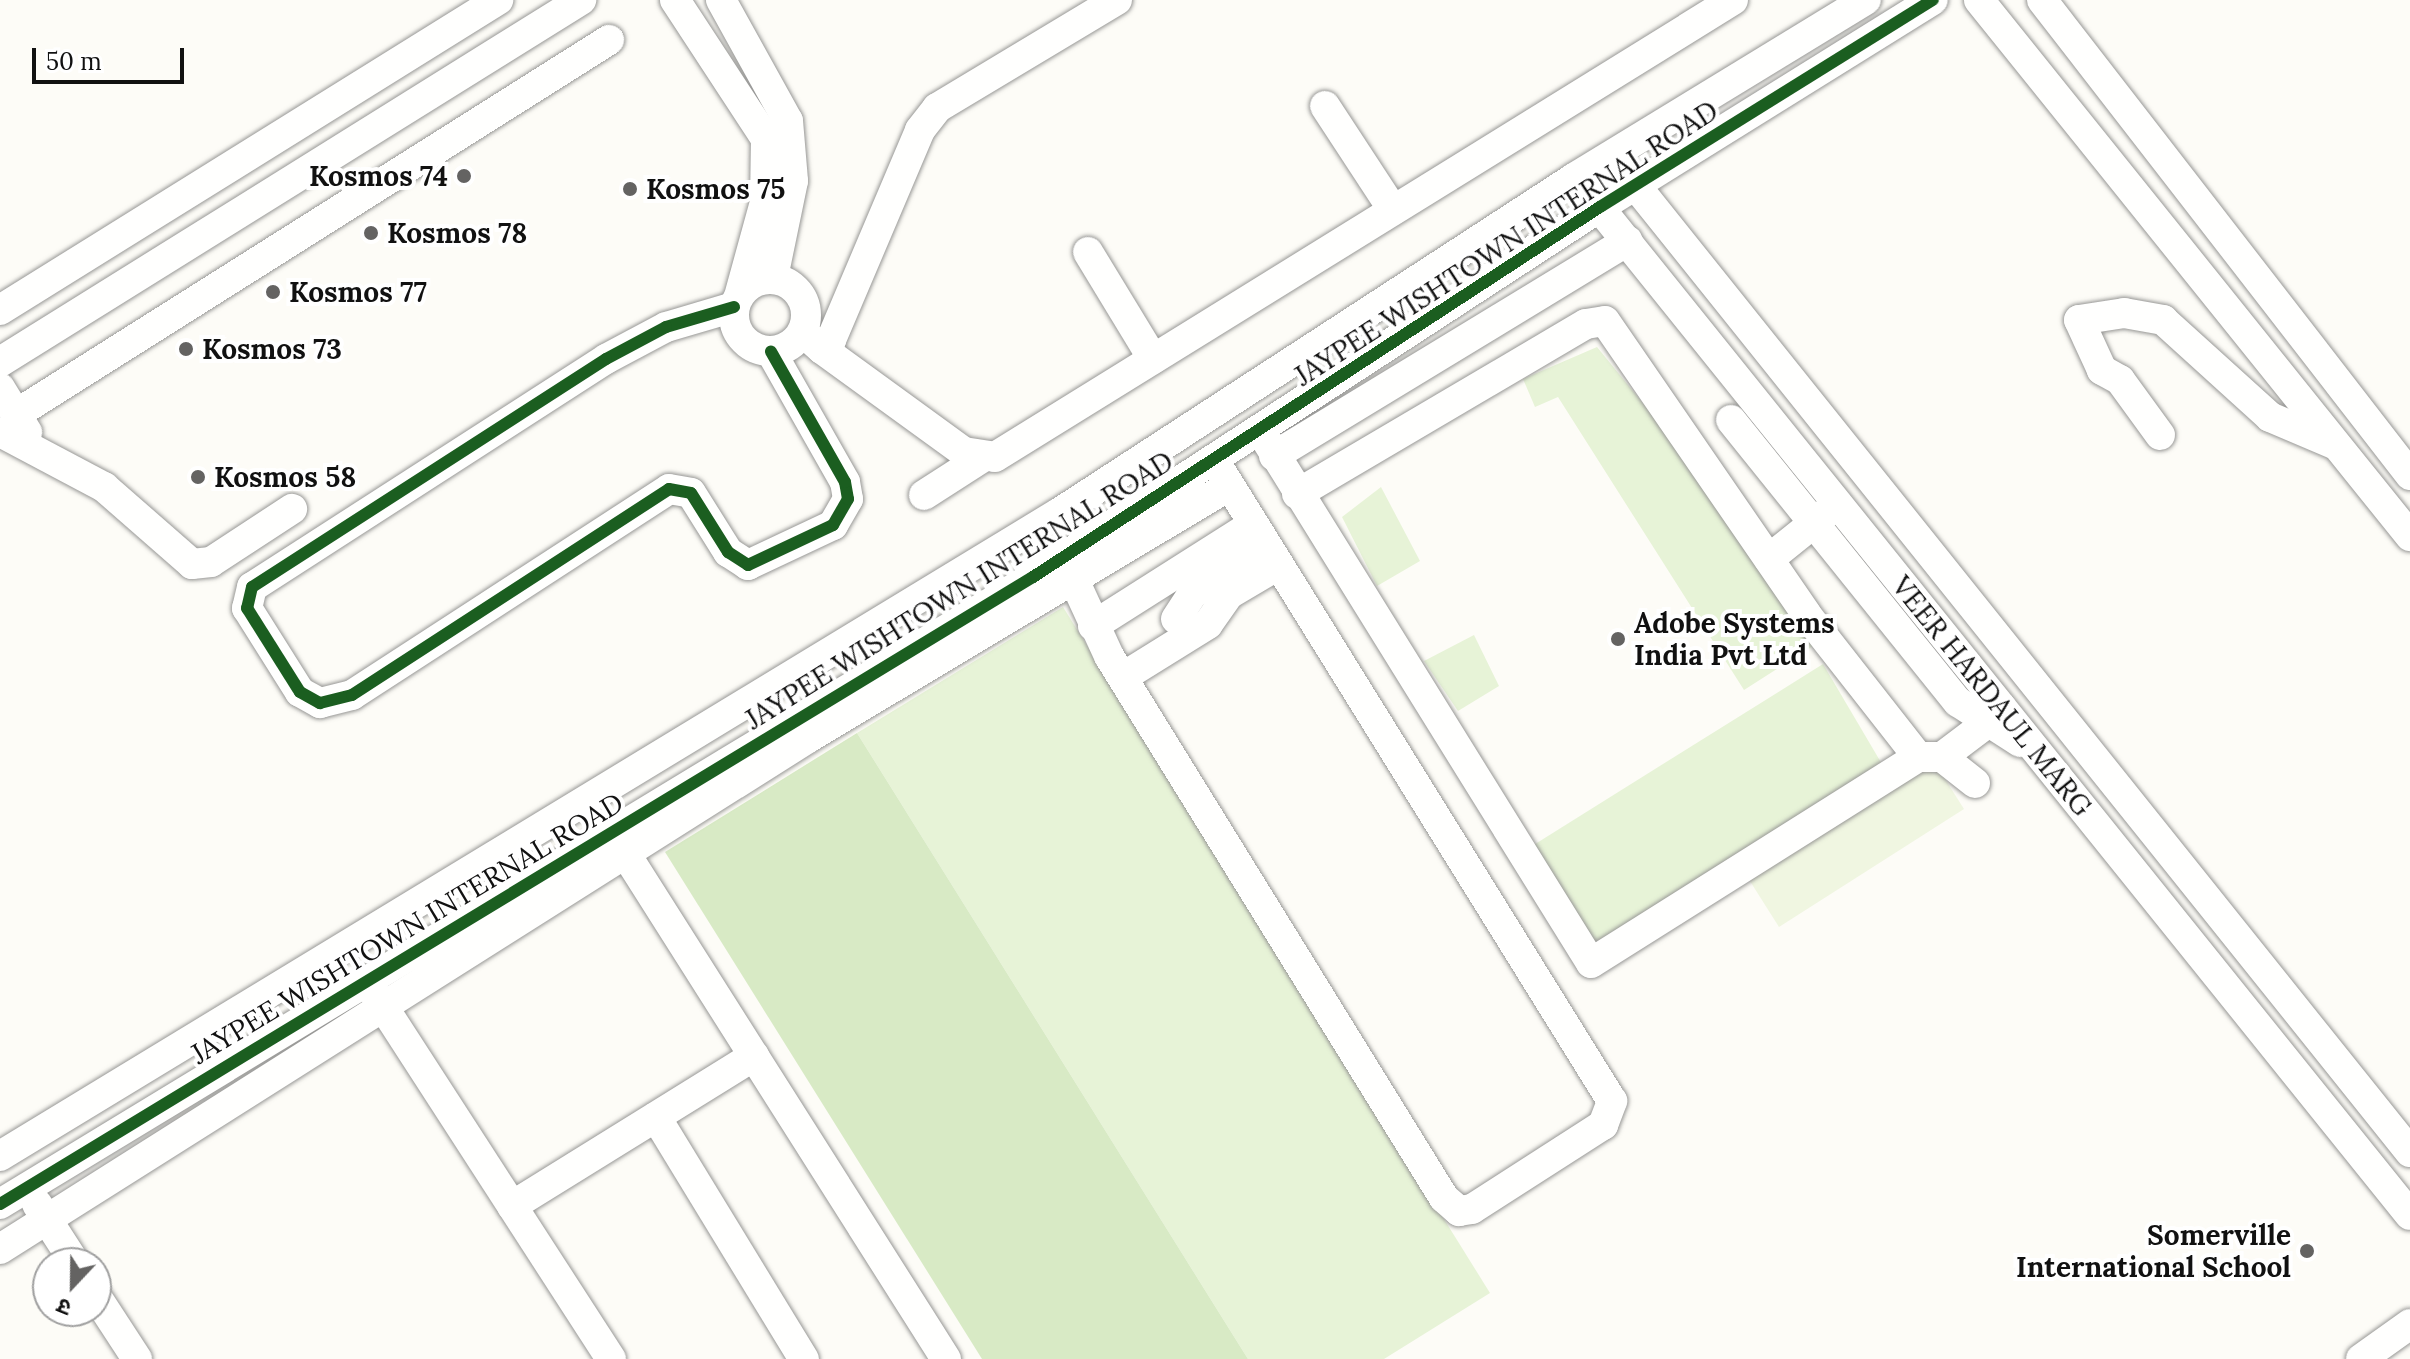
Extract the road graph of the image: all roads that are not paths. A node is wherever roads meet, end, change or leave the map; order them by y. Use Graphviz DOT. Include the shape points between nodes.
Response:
graph roads {
  1 [pos="498,0"];
  2 [pos="581,0"];
  3 [pos="675,0"];
  4 [pos="721,0"];
  5 [pos="1117,0"];
  6 [pos="1733,0"];
  7 [pos="1866,0"];
  8 [pos="1933,0"];
  9 [pos="1979,0"];
  10 [pos="2042,0"];
  11 [pos="609,40"];
  12 [pos="1325,106"];
  13 [pos="1613,156"];
  14 [pos="1574,178"];
  15 [pos="1635,186"];
  16 [pos="1600,207"];
  17 [pos="1393,210"];
  18 [pos="1628,241"];
  19 [pos="1088,252"];
  20 [pos="773,278"];
  21 [pos="737,300"];
  22 [pos="0,310"];
  23 [pos="813,340"];
  24 [pos="771,352"];
  25 [pos="1153,359"];
  26 [pos="0,362"];
  27 [pos="0,388"];
  28 [pos="1755,400"];
  29 [pos="1731,420"];
  30 [pos="9,422"];
  31 [pos="2160,435"];
  32 [pos="1267,443"];
  33 [pos="1694,444"];
  34 [pos="2336,445"];
  35 [pos="980,459"];
  36 [pos="1221,473"];
  37 [pos="2410,475"];
  38 [pos="1297,494"];
  39 [pos="924,495"];
  40 [pos="1839,504"];
  41 [pos="292,509"];
  42 [pos="1813,522"];
  43 [pos="2410,536"];
  44 [pos="1266,545"];
  45 [pos="1769,559"];
  46 [pos="1068,568"];
  47 [pos="1176,619"];
  48 [pos="1093,626"];
  49 [pos="1123,677"];
  50 [pos="1987,723"];
  51 [pos="2036,751"];
  52 [pos="1930,757"];
  53 [pos="1975,783"];
  54 [pos="619,844"];
  55 [pos="367,981"];
  56 [pos="383,1007"];
  57 [pos="754,1056"];
  58 [pos="656,1117"];
  59 [pos="2410,1152"];
  60 [pos="0,1156"];
  61 [pos="26,1187"];
  62 [pos="0,1204"];
  63 [pos="512,1206"];
  64 [pos="2410,1215"];
  65 [pos="47,1220"];
  66 [pos="65,1247"];
  67 [pos="0,1249"];
  68 [pos="112,1321"];
  69 [pos="2406,1334"];
  70 [pos="137,1359"];
  71 [pos="611,1359"];
  72 [pos="804,1359"];
  73 [pos="946,1359"];
  74 [pos="2361,1359"];
  1 -- 22 [label="street"];
  2 -- 26 [label="street"];
  3 -- 21 [label="street" via="766,139 765,202"];
  4 -- 20 [label="street" via="788,121 793,181"];
  5 -- 23 [label="street" via="937,108"];
  6 -- 17 [label="street"];
  7 -- 13 [label="street, JAYPEE WISHTOWN INTERNAL ROAD"];
  8 -- 15 [label="street, JAYPEE WISHTOWN INTERNAL ROAD"];
  9 -- 34 [label="street"];
  10 -- 37 [label="street"];
  11 -- 30 [label="street"];
  12 -- 17 [label="street"];
  13 -- 14 [label="street, JAYPEE WISHTOWN INTERNAL ROAD"];
  13 -- 15 [label="street, VEER HARDAUL MARG"];
  14 -- 16 [label="street, VEER HARDAUL MARG"];
  14 -- 60 [label="street, JAYPEE WISHTOWN INTERNAL ROAD" via="1059,513"];
  15 -- 16 [label="street, JAYPEE WISHTOWN INTERNAL ROAD"];
  15 -- 59 [label="street, VEER HARDAUL MARG"];
  16 -- 18 [label="street, VEER HARDAUL MARG"];
  16 -- 32 [label="street, JAYPEE WISHTOWN INTERNAL ROAD"];
  17 -- 25 [label="street"];
  18 -- 28 [label="street, VEER HARDAUL MARG"];
  18 -- 32 [label="street"];
  19 -- 25 [label="street"];
  20 -- 21 [label="street"];
  20 -- 23 [label="street" via="802,296"];
  21 -- 24 [label="street" via="739,335"];
  21 -- 24 [label="street" via="666,327 606,359 252,587 247,608 300,692 320,703 352,695 669,489 691,493 728,552 748,565 833,525 848,499 845,482"];
  23 -- 24 [label="street"];
  23 -- 35 [label="street"];
  25 -- 35 [label="street"];
  27 -- 30 [label="street"];
  28 -- 29 [label="street"];
  28 -- 40 [label="street, VEER HARDAUL MARG"];
  29 -- 33 [label="street"];
  29 -- 42 [label="street"];
  30 -- 41 [label="street" via="32,445 122,500 192,564 211,562"];
  31 -- 34 [label="street" via="2120,380 2102,370 2074,310 2163,320 2270,417"];
  32 -- 36 [label="street, JAYPEE WISHTOWN INTERNAL ROAD"];
  32 -- 38 [label="street"];
  33 -- 38 [label="street" via="1615,328 1595,321"];
  33 -- 45 [label="street"];
  34 -- 43 [label="street"];
  35 -- 39 [label="street"];
  36 -- 44 [label="street"];
  36 -- 46 [label="street, JAYPEE WISHTOWN INTERNAL ROAD"];
  38 -- 52 [label="street" via="1591,963"];
  40 -- 42 [label="street"];
  40 -- 51 [label="street, VEER HARDAUL MARG"];
  42 -- 45 [label="street"];
  42 -- 50 [label="street" via="1958,702"];
  44 -- 47 [label="street" via="1192,594"];
  44 -- 48 [label="street"];
  44 -- 49 [label="street" via="1208,624"];
  44 -- 49 [label="street" via="1607,1091 1611,1114 1603,1125 1472,1209 1451,1206"];
  45 -- 52 [label="street"];
  46 -- 48 [label="street"];
  46 -- 54 [label="street, JAYPEE WISHTOWN INTERNAL ROAD"];
  48 -- 49 [label="street"];
  50 -- 51 [label="street"];
  50 -- 52 [label="street"];
  51 -- 64 [label="street, VEER HARDAUL MARG"];
  52 -- 53 [label="street"];
  54 -- 55 [label="street, JAYPEE WISHTOWN INTERNAL ROAD"];
  54 -- 56 [label="street"];
  54 -- 57 [label="street"];
  55 -- 56 [label="street"];
  55 -- 61 [label="street, JAYPEE WISHTOWN INTERNAL ROAD"];
  56 -- 63 [label="street"];
  56 -- 65 [label="street"];
  57 -- 58 [label="street"];
  57 -- 73 [label="street"];
  58 -- 63 [label="street"];
  58 -- 72 [label="street"];
  61 -- 62 [label="street, JAYPEE WISHTOWN INTERNAL ROAD"];
  61 -- 65 [label="street"];
  63 -- 71 [label="street"];
  65 -- 66 [label="street"];
  65 -- 67 [label="street"];
  68 -- 70 [label="street"];
  69 -- 74 [label="street"];
}
